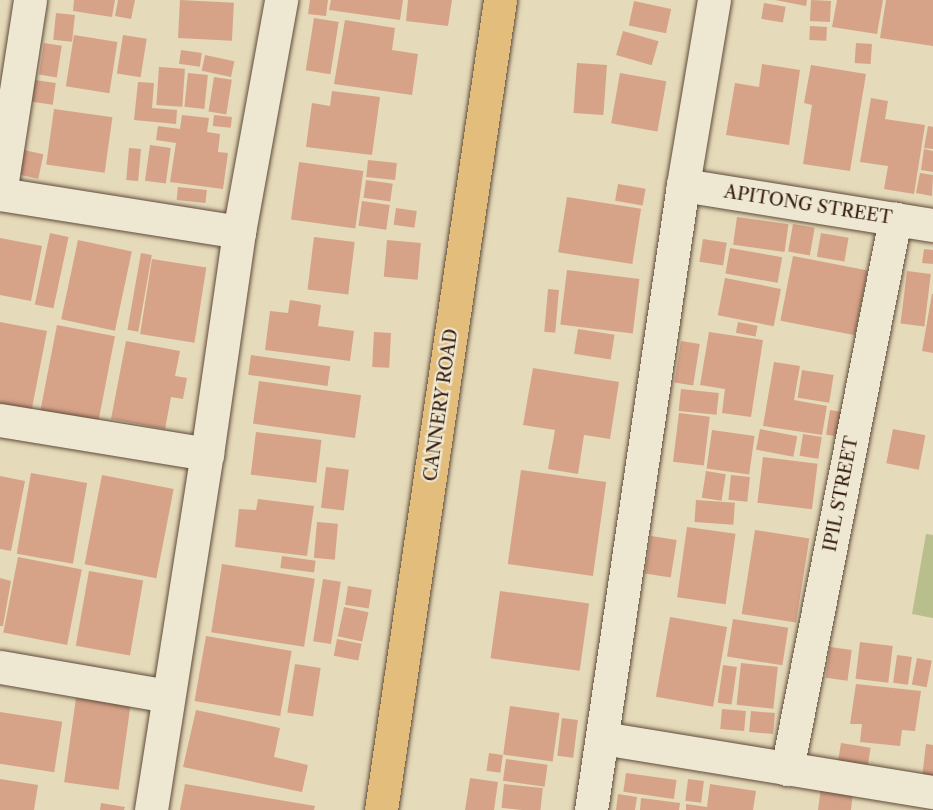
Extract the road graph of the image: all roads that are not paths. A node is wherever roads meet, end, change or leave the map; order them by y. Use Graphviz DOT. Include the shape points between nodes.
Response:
graph roads {
  1 [pos="30,0"];
  2 [pos="281,0"];
  3 [pos="500,0"];
  4 [pos="714,0"];
  5 [pos="683,185"];
  6 [pos="0,194"];
  7 [pos="895,219"];
  8 [pos="933,225"];
  9 [pos="239,232"];
  10 [pos="0,420"];
  11 [pos="207,454"];
  12 [pos="0,667"];
  13 [pos="168,696"];
  14 [pos="602,738"];
  15 [pos="787,769"];
  16 [pos="933,792"];
  17 [pos="151,810"];
  18 [pos="381,810"];
  19 [pos="591,810"];
  1 -- 6 [label="street"];
  2 -- 9 [label="street"];
  3 -- 18 [label="main road, CANNERY ROAD"];
  4 -- 5 [label="street"];
  5 -- 7 [label="street, APITONG STREET"];
  5 -- 14 [label="street"];
  6 -- 9 [label="street"];
  7 -- 8 [label="street, APITONG STREET"];
  7 -- 15 [label="street, IPIL STREET"];
  9 -- 11 [label="street"];
  10 -- 11 [label="street"];
  11 -- 13 [label="street"];
  12 -- 13 [label="street"];
  13 -- 17 [label="street"];
  14 -- 15 [label="street"];
  14 -- 19 [label="street"];
  15 -- 16 [label="street"];
}
